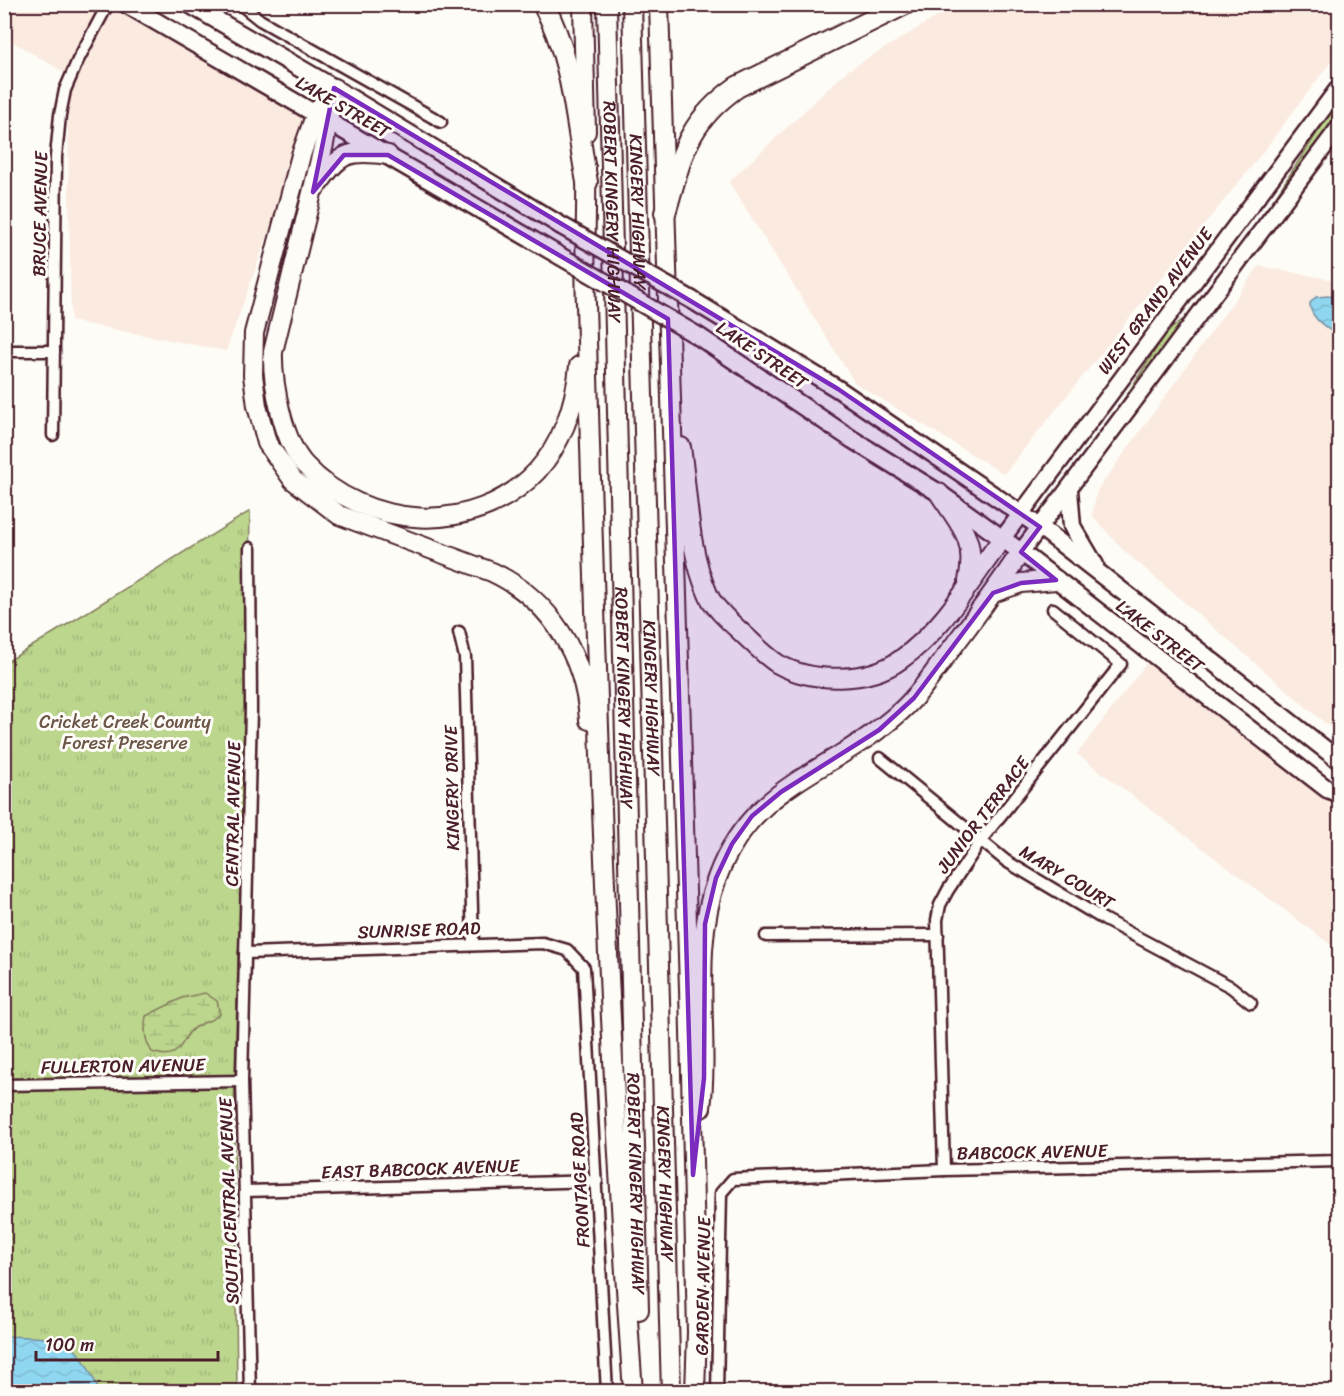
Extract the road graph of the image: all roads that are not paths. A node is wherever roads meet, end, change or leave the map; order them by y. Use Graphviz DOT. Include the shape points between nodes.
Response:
graph roads {
  1 [pos="108,4"];
  2 [pos="126,4"];
  3 [pos="189,4"];
  4 [pos="240,4"];
  5 [pos="543,4"];
  6 [pos="583,4"];
  7 [pos="607,4"];
  8 [pos="632,4"];
  9 [pos="658,4"];
  10 [pos="904,4"];
  11 [pos="1340,86"];
  12 [pos="334,88"];
  13 [pos="322,116"];
  14 [pos="441,122"];
  15 [pos="1340,126"];
  16 [pos="388,155"];
  17 [pos="587,183"];
  18 [pos="313,192"];
  19 [pos="665,213"];
  20 [pos="585,299"];
  21 [pos="4,351"];
  22 [pos="54,351"];
  23 [pos="669,356"];
  24 [pos="53,435"];
  25 [pos="1069,490"];
  26 [pos="939,493"];
  27 [pos="1020,513"];
  28 [pos="1040,527"];
  29 [pos="1002,539"];
  30 [pos="250,548"];
  31 [pos="1021,552"];
  32 [pos="1100,574"];
  33 [pos="1056,580"];
  34 [pos="967,585"];
  35 [pos="993,593"];
  36 [pos="1053,609"];
  37 [pos="459,632"];
  38 [pos="880,758"];
  39 [pos="1340,761"];
  40 [pos="1340,794"];
  41 [pos="982,839"];
  42 [pos="938,935"];
  43 [pos="766,936"];
  44 [pos="473,945"];
  45 [pos="246,953"];
  46 [pos="584,968"];
  47 [pos="610,991"];
  48 [pos="1251,1003"];
  49 [pos="242,1081"];
  50 [pos="4,1085"];
  51 [pos="1340,1161"];
  52 [pos="944,1170"];
  53 [pos="693,1175"];
  54 [pos="597,1181"];
  55 [pos="728,1183"];
  56 [pos="245,1191"];
  57 [pos="250,1392"];
  58 [pos="607,1392"];
  59 [pos="633,1392"];
  60 [pos="640,1392"];
  61 [pos="671,1392"];
  62 [pos="694,1392"];
  63 [pos="717,1392"];
  1 -- 22 [label="street, BRUCE AVENUE" via="70,77 60,115"];
  2 -- 13 [label="main road, LAKE STREET"];
  3 -- 12 [label="main road, LAKE STREET"];
  4 -- 14 [label="street" via="260,20"];
  5 -- 17 [label="highway" via="565,62"];
  6 -- 17 [label="highway"];
  7 -- 60 [label="highway, ROBERT KINGERY HIGHWAY"];
  8 -- 61 [label="highway, KINGERY HIGHWAY"];
  9 -- 19 [label="highway"];
  10 -- 19 [label="highway" via="737,87 716,103 690,135"];
  11 -- 27 [label="main road, WEST GRAND AVENUE"];
  12 -- 13 [label="highway"];
  12 -- 27 [label="main road, LAKE STREET, bridge" via="838,389"];
  13 -- 16 [label="main road, LAKE STREET"];
  13 -- 18 [label="highway"];
  13 -- 47 [label="highway" via="301,154 254,333 255,396 267,443 293,480 339,515 512,582 543,606 557,626 576,663 588,706"];
  15 -- 25 [label="main road"];
  16 -- 18 [label="highway" via="344,155"];
  16 -- 26 [label="main road, LAKE STREET, bridge" via="698,336"];
  17 -- 20 [label="highway"];
  18 -- 20 [label="highway" via="276,336 272,372 276,392 282,421 303,464 336,493 377,511 427,519 459,515 506,495 537,471 556,444 572,408"];
  19 -- 23 [label="highway"];
  20 -- 47 [label="highway"];
  21 -- 22 [label="street"];
  22 -- 24 [label="street, BRUCE AVENUE"];
  23 -- 34 [label="highway" via="698,570 709,597 777,664 827,677 867,675 899,661 933,632"];
  23 -- 53 [label="highway"];
  25 -- 28 [label="main road"];
  25 -- 32 [label="main road" via="1072,526"];
  26 -- 29 [label="main road, LAKE STREET"];
  26 -- 34 [label="highway" via="966,534 972,552"];
  27 -- 28 [label="main road, LAKE STREET"];
  27 -- 29 [label="main road, WEST GRAND AVENUE"];
  28 -- 31 [label="main road"];
  28 -- 32 [label="main road, LAKE STREET"];
  29 -- 31 [label="main road, LAKE STREET"];
  29 -- 34 [label="highway"];
  30 -- 45 [label="street, CENTRAL AVENUE"];
  31 -- 33 [label="main road, LAKE STREET"];
  31 -- 35 [label="highway"];
  32 -- 39 [label="main road, LAKE STREET"];
  33 -- 35 [label="highway" via="1021,583"];
  33 -- 40 [label="main road, LAKE STREET" via="1328,789"];
  35 -- 53 [label="highway" via="915,698 879,730 781,792 752,816 732,844 717,878 705,924 705,1078"];
  36 -- 41 [label="street, JUNIOR TERRACE" via="1122,664"];
  37 -- 44 [label="street, KINGERY DRIVE" via="465,657"];
  38 -- 41 [label="street, MARY COURT"];
  41 -- 42 [label="street, JUNIOR TERRACE" via="940,905"];
  41 -- 48 [label="street, MARY COURT" via="1016,867 1231,987"];
  42 -- 43 [label="street"];
  42 -- 52 [label="street, JUNIOR TERRACE"];
  44 -- 45 [label="street, SUNRISE ROAD"];
  44 -- 46 [label="street, SUNRISE ROAD" via="543,943 567,950"];
  45 -- 49 [label="street, CENTRAL AVENUE"];
  46 -- 54 [label="street, FRONTAGE ROAD"];
  47 -- 59 [label="highway"];
  49 -- 50 [label="street, FULLERTON AVENUE"];
  49 -- 56 [label="street, SOUTH CENTRAL AVENUE"];
  51 -- 52 [label="street, BABCOCK AVENUE"];
  52 -- 55 [label="street, BABCOCK AVENUE" via="740,1177"];
  53 -- 62 [label="highway" via="697,1332"];
  54 -- 56 [label="street, EAST BABCOCK AVENUE"];
  54 -- 58 [label="street, FRONTAGE ROAD"];
  55 -- 63 [label="street, GARDEN AVENUE" via="722,1193"];
  56 -- 57 [label="street, SOUTH CENTRAL AVENUE"];
}
